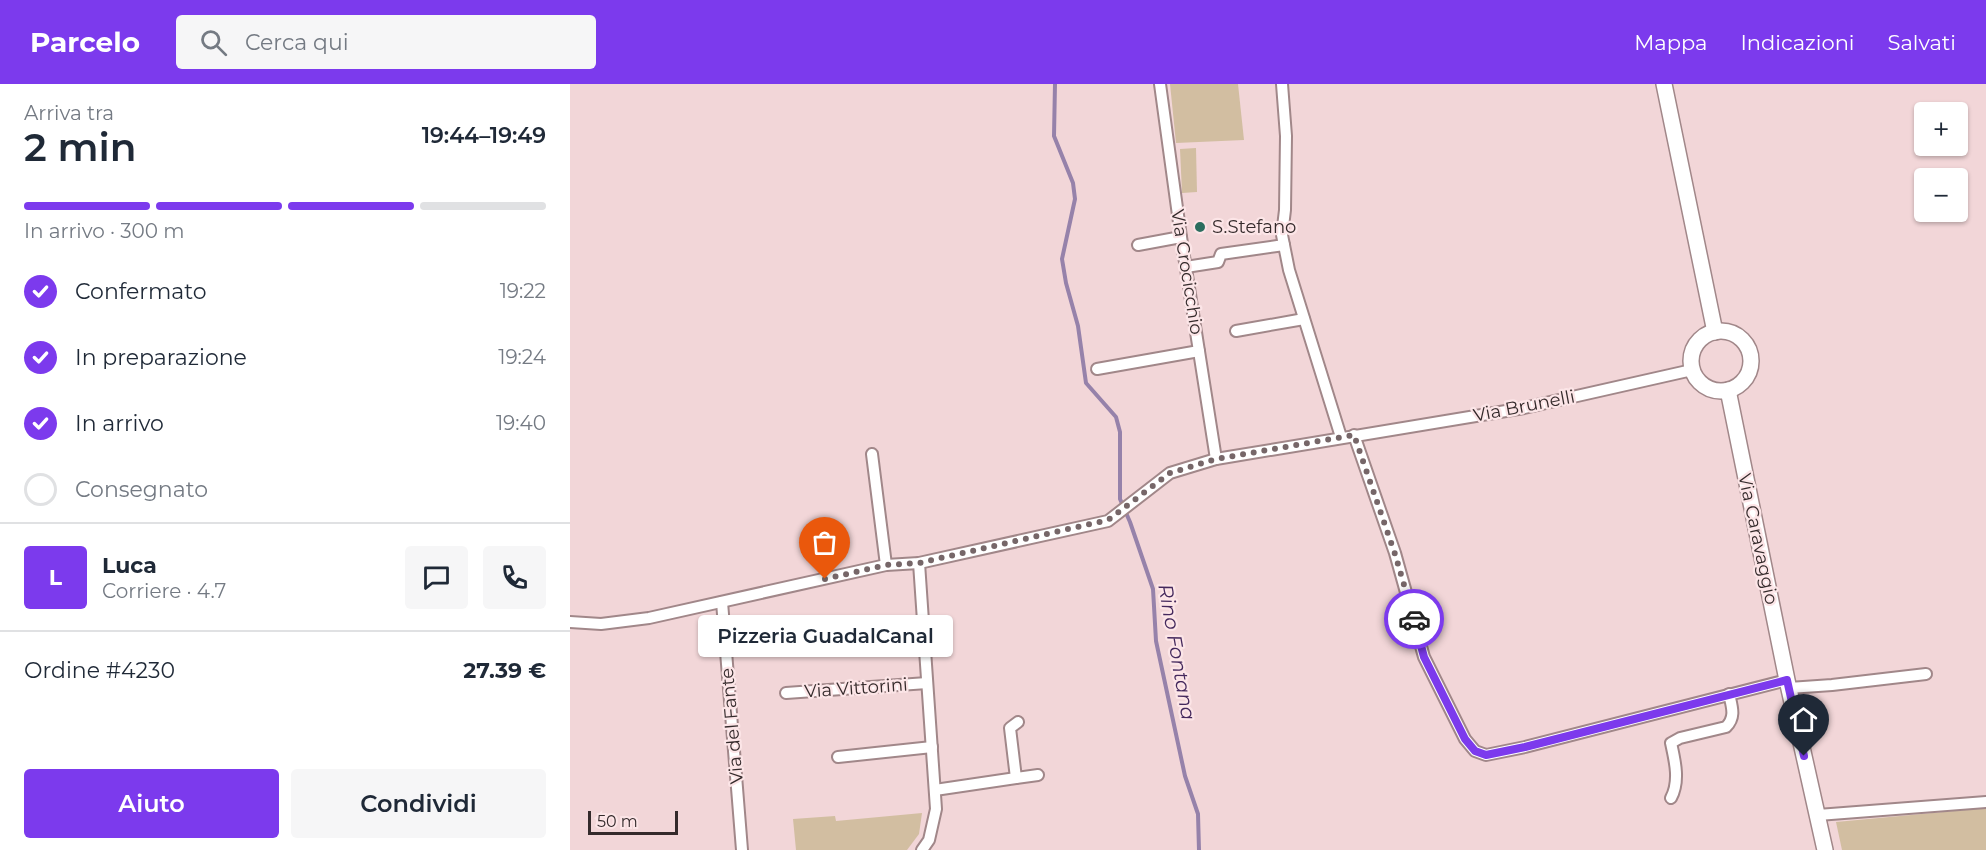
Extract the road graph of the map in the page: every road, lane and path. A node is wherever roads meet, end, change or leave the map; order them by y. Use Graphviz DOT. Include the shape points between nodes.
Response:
graph roads {
  1 [pos="1160,84"];
  2 [pos="1282,84"];
  3 [pos="1664,84"];
  4 [pos="1181,237"];
  5 [pos="1138,245"];
  6 [pos="1284,245"];
  7 [pos="1186,267"];
  8 [pos="1304,319"];
  9 [pos="1236,331"];
  10 [pos="1715,332"];
  11 [pos="1199,351"];
  12 [pos="1097,369"];
  13 [pos="1692,370"];
  14 [pos="1728,390"];
  15 [pos="1354,435"];
  16 [pos="1341,437"];
  17 [pos="872,454"];
  18 [pos="1216,459"];
  19 [pos="919,563"];
  20 [pos="886,565"];
  21 [pos="722,602"];
  22 [pos="570,622"];
  23 [pos="796,626"];
  24 [pos="725,639"];
  25 [pos="1926,674"];
  26 [pos="927,683"];
  27 [pos="1788,684"];
  28 [pos="786,693"];
  29 [pos="1729,694"];
  30 [pos="1018,722"];
  31 [pos="932,747"];
  32 [pos="838,757"];
  33 [pos="1038,776"];
  34 [pos="1016,778"];
  35 [pos="935,790"];
  36 [pos="1671,798"];
  37 [pos="1986,802"];
  38 [pos="1818,815"];
  39 [pos="742,850"];
  40 [pos="922,850"];
  41 [pos="1825,850"];
  1 -- 4 [label="street, Via Crocicchio"];
  2 -- 6 [label="street" via="1286,136"];
  3 -- 10 [label="street"];
  4 -- 5 [label="street"];
  4 -- 7 [label="street, Via Crocicchio"];
  6 -- 7 [label="street" via="1221,254 1218,262"];
  6 -- 8 [label="street"];
  7 -- 11 [label="street, Via Crocicchio"];
  8 -- 9 [label="street"];
  8 -- 16 [label="street"];
  10 -- 13 [label="street" via="1698,342 1693,351"];
  10 -- 14 [label="street" via="1735,335 1743,341 1751,360 1745,379"];
  11 -- 12 [label="street"];
  11 -- 18 [label="street, Via Crocicchio"];
  13 -- 14 [label="street" via="1696,379 1710,389"];
  13 -- 15 [label="street, Via Brunelli" via="1524,408"];
  14 -- 27 [label="street, Via Caravaggio"];
  15 -- 16 [label="street"];
  15 -- 29 [label="street" via="1395,554 1424,657 1465,739 1475,751 1486,755 1525,747"];
  16 -- 18 [label="street"];
  17 -- 20 [label="street"];
  18 -- 19 [label="street" via="1170,473 1108,520"];
  19 -- 20 [label="street"];
  19 -- 26 [label="street"];
  20 -- 21 [label="street"];
  21 -- 22 [label="street" via="649,618 601,624"];
  21 -- 24 [label="street, Via del Fante"];
  23 -- 24 [label="street"];
  24 -- 39 [label="street, Via del Fante"];
  25 -- 27 [label="street" via="1832,685"];
  26 -- 28 [label="street, Via Vittorini"];
  26 -- 31 [label="street"];
  27 -- 29 [label="street"];
  27 -- 38 [label="street, Via Caravaggio"];
  29 -- 36 [label="street" via="1733,712 1726,727 1671,743 1677,787"];
  30 -- 34 [label="street" via="1010,728"];
  31 -- 32 [label="street"];
  31 -- 35 [label="street"];
  33 -- 34 [label="street"];
  34 -- 35 [label="street"];
  35 -- 40 [label="street" via="936,811"];
  37 -- 38 [label="street"];
  38 -- 41 [label="street, Via Caravaggio"];
}
